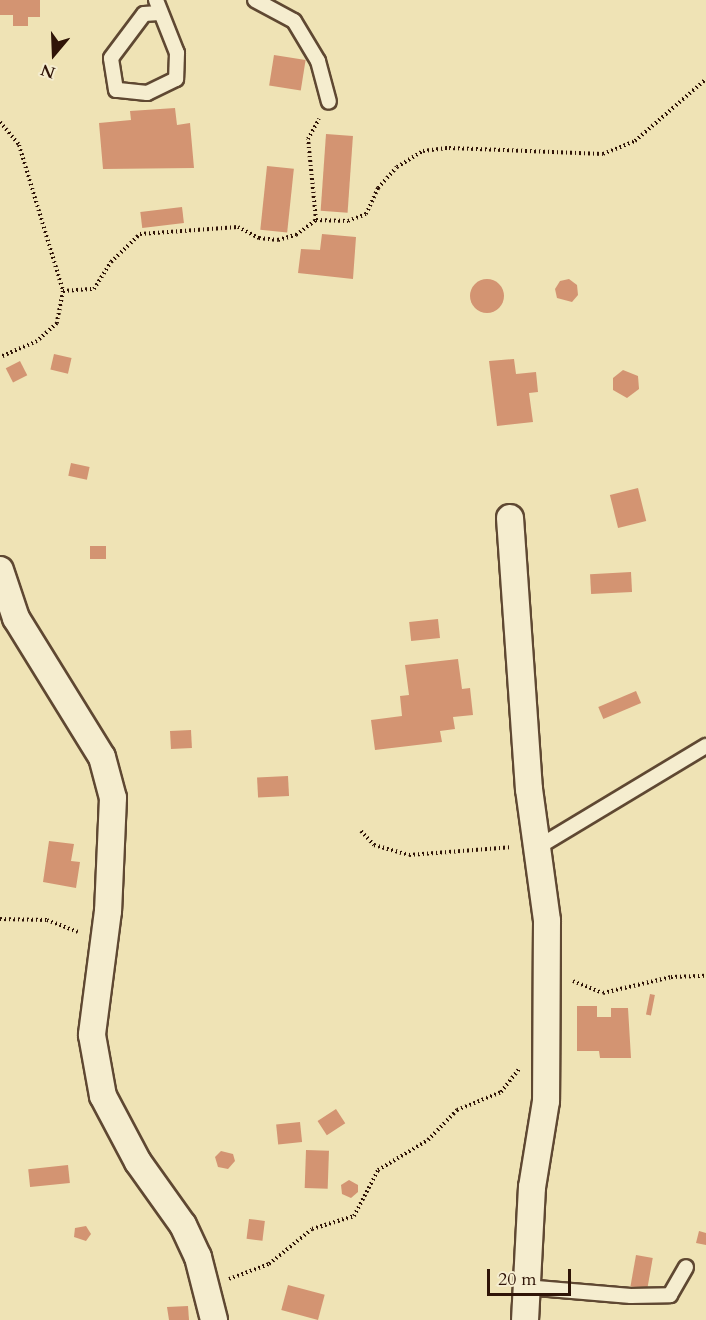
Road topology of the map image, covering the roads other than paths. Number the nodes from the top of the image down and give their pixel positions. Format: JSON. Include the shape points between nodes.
{"nodes":[{"id":1,"x":255,"y":0,"type":"edge"},
{"id":2,"x":157,"y":7,"type":"edge"},
{"id":3,"x":329,"y":102,"type":"road end"},
{"id":4,"x":510,"y":518,"type":"dead end"},
{"id":5,"x":0,"y":570,"type":"edge"},
{"id":6,"x":706,"y":746,"type":"edge"},
{"id":7,"x":540,"y":846,"type":"junction"},
{"id":8,"x":687,"y":1268,"type":"dead end"},
{"id":9,"x":525,"y":1287,"type":"junction"},
{"id":10,"x":214,"y":1320,"type":"edge"},
{"id":11,"x":525,"y":1320,"type":"edge"}],
"edges":[{"from":1,"to":3,"type":"lane","via":[[294,21],[318,60]]},
{"from":2,"to":2,"type":"lane","via":[[177,53],[176,79],[147,93],[116,90],[111,58],[144,14]]},
{"from":4,"to":7,"type":"street","via":[[530,789]]},
{"from":5,"to":10,"type":"street","via":[[16,618],[102,757],[113,798],[106,936],[92,1035],[103,1096],[138,1162],[183,1225],[208,1288]]},
{"from":6,"to":7,"type":"lane"},
{"from":7,"to":9,"type":"street","via":[[547,971],[546,1101],[532,1187]]},
{"from":8,"to":9,"type":"lane","via":[[670,1295],[631,1296]]},
{"from":9,"to":11,"type":"street"}]}
